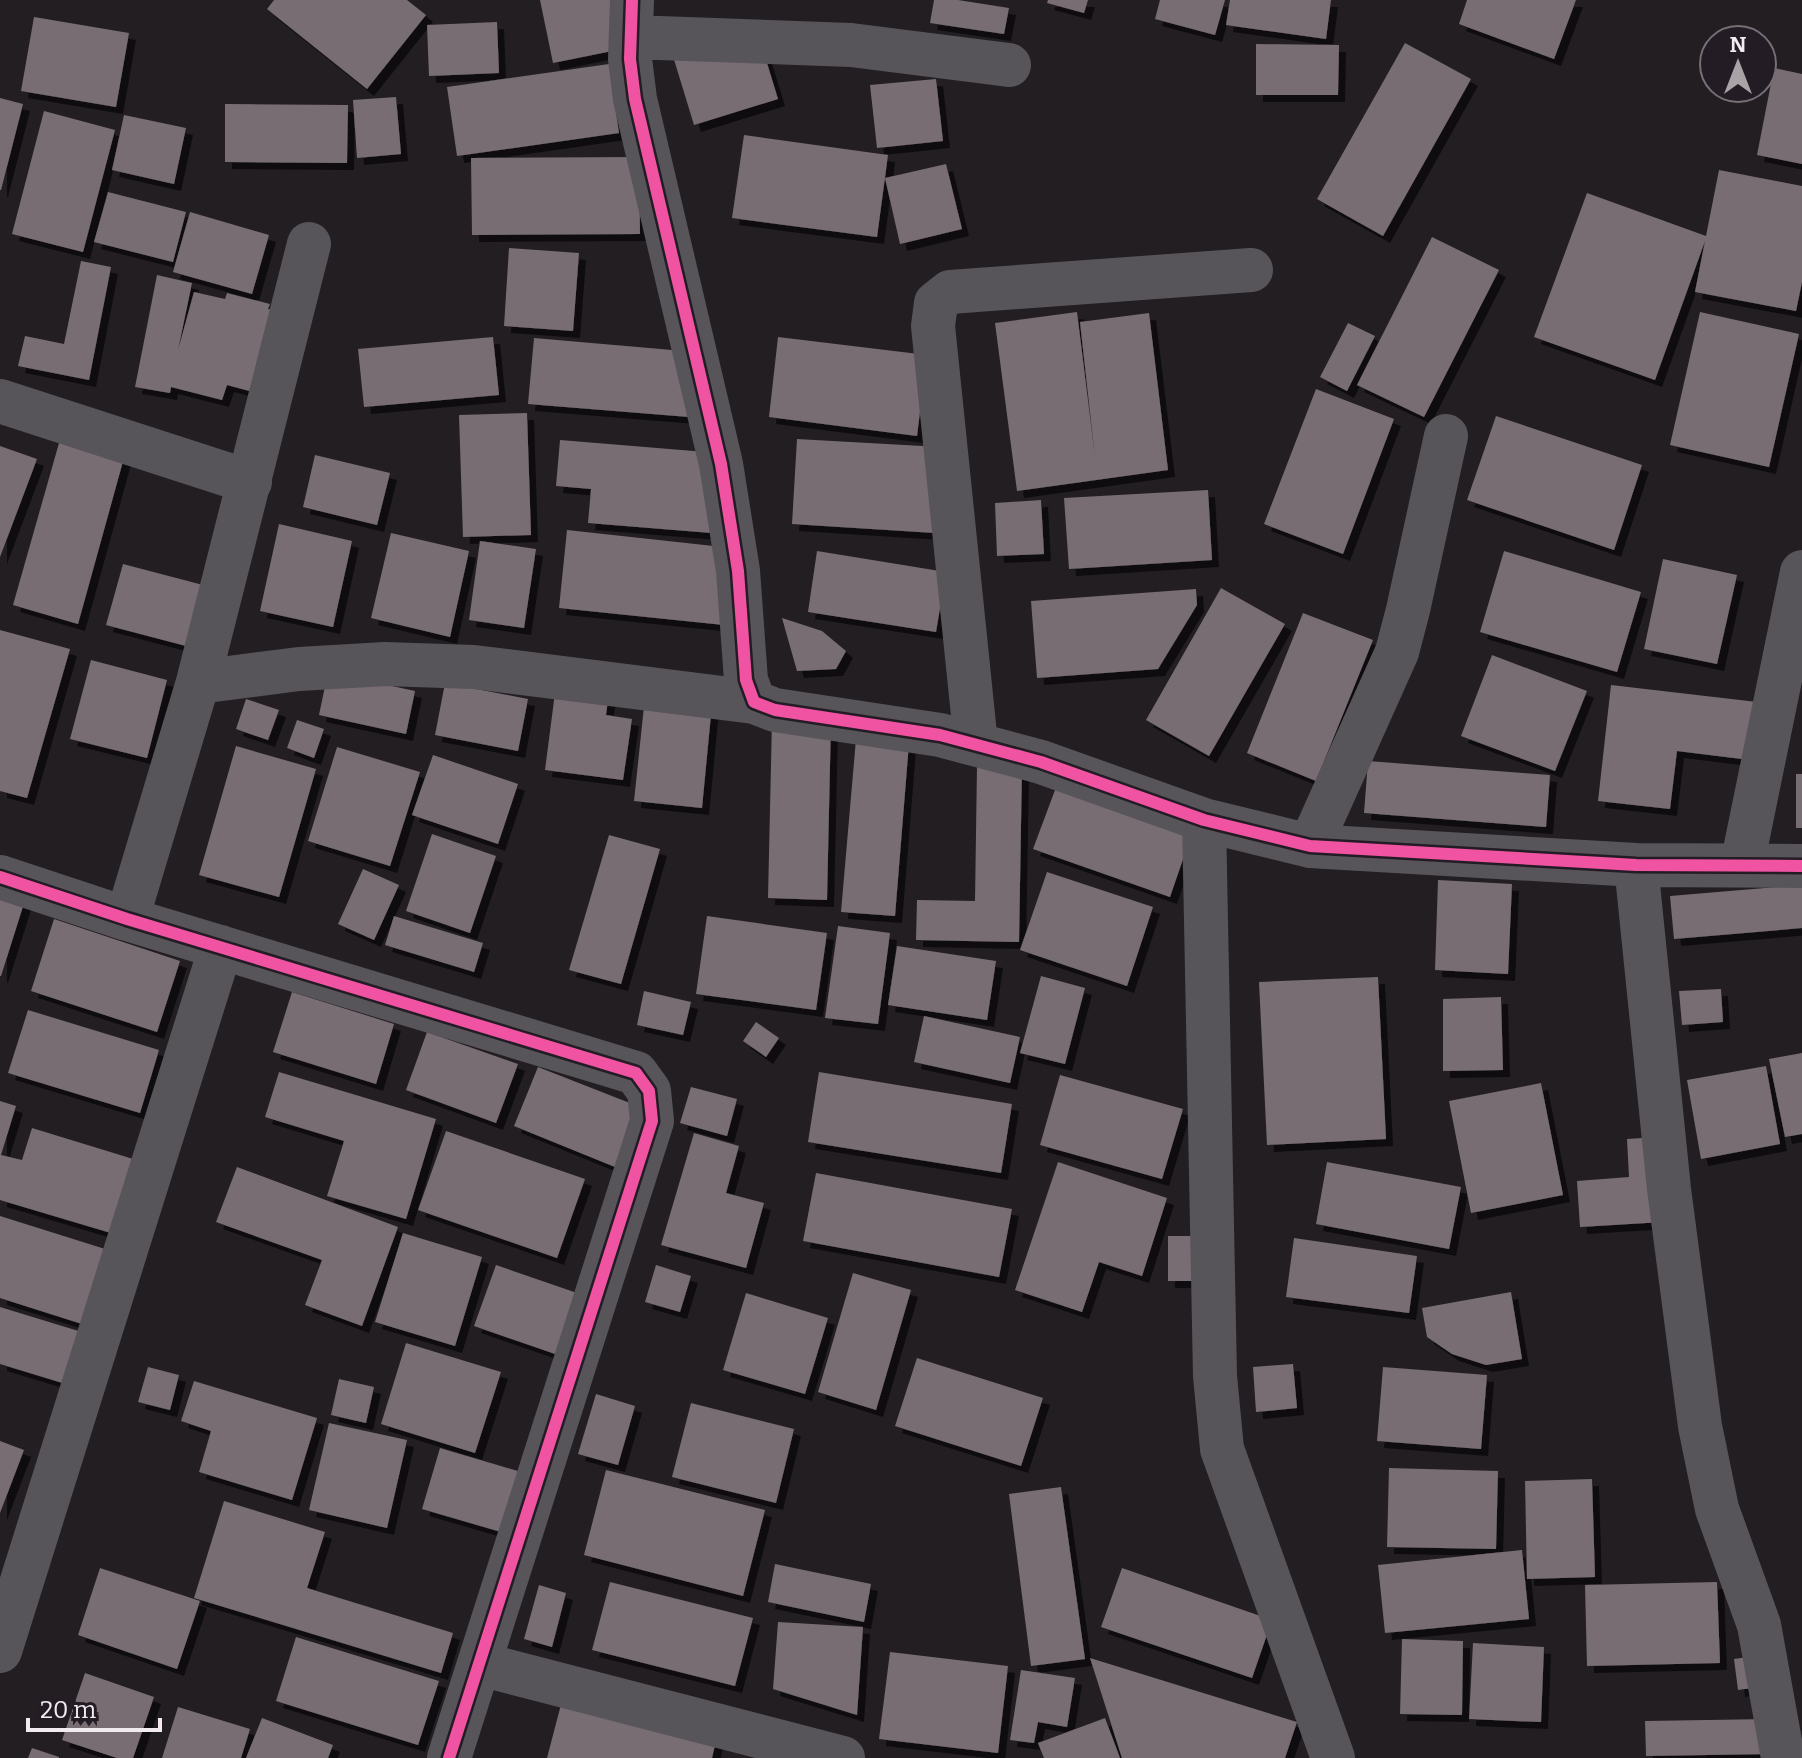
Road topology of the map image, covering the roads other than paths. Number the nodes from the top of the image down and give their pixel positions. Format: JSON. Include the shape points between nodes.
{"nodes":[{"id":1,"x":631,"y":19,"type":"edge"},
{"id":2,"x":1009,"y":65,"type":"dead end"},
{"id":3,"x":309,"y":244,"type":"dead end"},
{"id":4,"x":1251,"y":270,"type":"dead end"},
{"id":5,"x":0,"y":401,"type":"edge"},
{"id":6,"x":1446,"y":436,"type":"dead end"},
{"id":7,"x":250,"y":482,"type":"junction"},
{"id":8,"x":1802,"y":572,"type":"edge"},
{"id":9,"x":198,"y":682,"type":"junction"},
{"id":10,"x":754,"y":702,"type":"junction"},
{"id":11,"x":976,"y":744,"type":"junction"},
{"id":12,"x":1204,"y":820,"type":"junction"},
{"id":13,"x":1310,"y":846,"type":"junction"},
{"id":14,"x":1636,"y":865,"type":"junction"},
{"id":15,"x":1742,"y":865,"type":"junction"},
{"id":16,"x":1802,"y":866,"type":"edge"},
{"id":17,"x":0,"y":877,"type":"edge"},
{"id":18,"x":127,"y":919,"type":"junction"},
{"id":19,"x":221,"y":947,"type":"junction"},
{"id":20,"x":0,"y":1651,"type":"edge"},
{"id":21,"x":480,"y":1664,"type":"junction"},
{"id":22,"x":449,"y":1758,"type":"edge"},
{"id":23,"x":843,"y":1758,"type":"edge"},
{"id":24,"x":1333,"y":1758,"type":"edge"},
{"id":25,"x":1783,"y":1758,"type":"edge"}],
"edges":[{"from":1,"to":2,"type":"street"},
{"from":1,"to":10,"type":"street","via":[[635,99],[721,464],[738,571],[746,680]]},
{"from":3,"to":7,"type":"street"},
{"from":4,"to":11,"type":"street","via":[[950,292],[936,303],[933,326]]},
{"from":5,"to":7,"type":"street"},
{"from":6,"to":13,"type":"street","via":[[1397,652]]},
{"from":7,"to":9,"type":"street"},
{"from":8,"to":15,"type":"street"},
{"from":9,"to":10,"type":"street","via":[[385,664],[474,667]]},
{"from":9,"to":18,"type":"street"},
{"from":10,"to":11,"type":"street"},
{"from":11,"to":12,"type":"street"},
{"from":12,"to":13,"type":"street"},
{"from":12,"to":24,"type":"street","via":[[1219,1429]]},
{"from":13,"to":14,"type":"street"},
{"from":14,"to":15,"type":"street"},
{"from":14,"to":25,"type":"street","via":[[1700,1426],[1717,1509],[1759,1625]]},
{"from":15,"to":16,"type":"street"},
{"from":17,"to":18,"type":"street"},
{"from":18,"to":19,"type":"street"},
{"from":19,"to":20,"type":"street"},
{"from":19,"to":21,"type":"street","via":[[636,1073],[649,1091],[652,1121]]},
{"from":21,"to":22,"type":"street"},
{"from":21,"to":23,"type":"street"}]}
